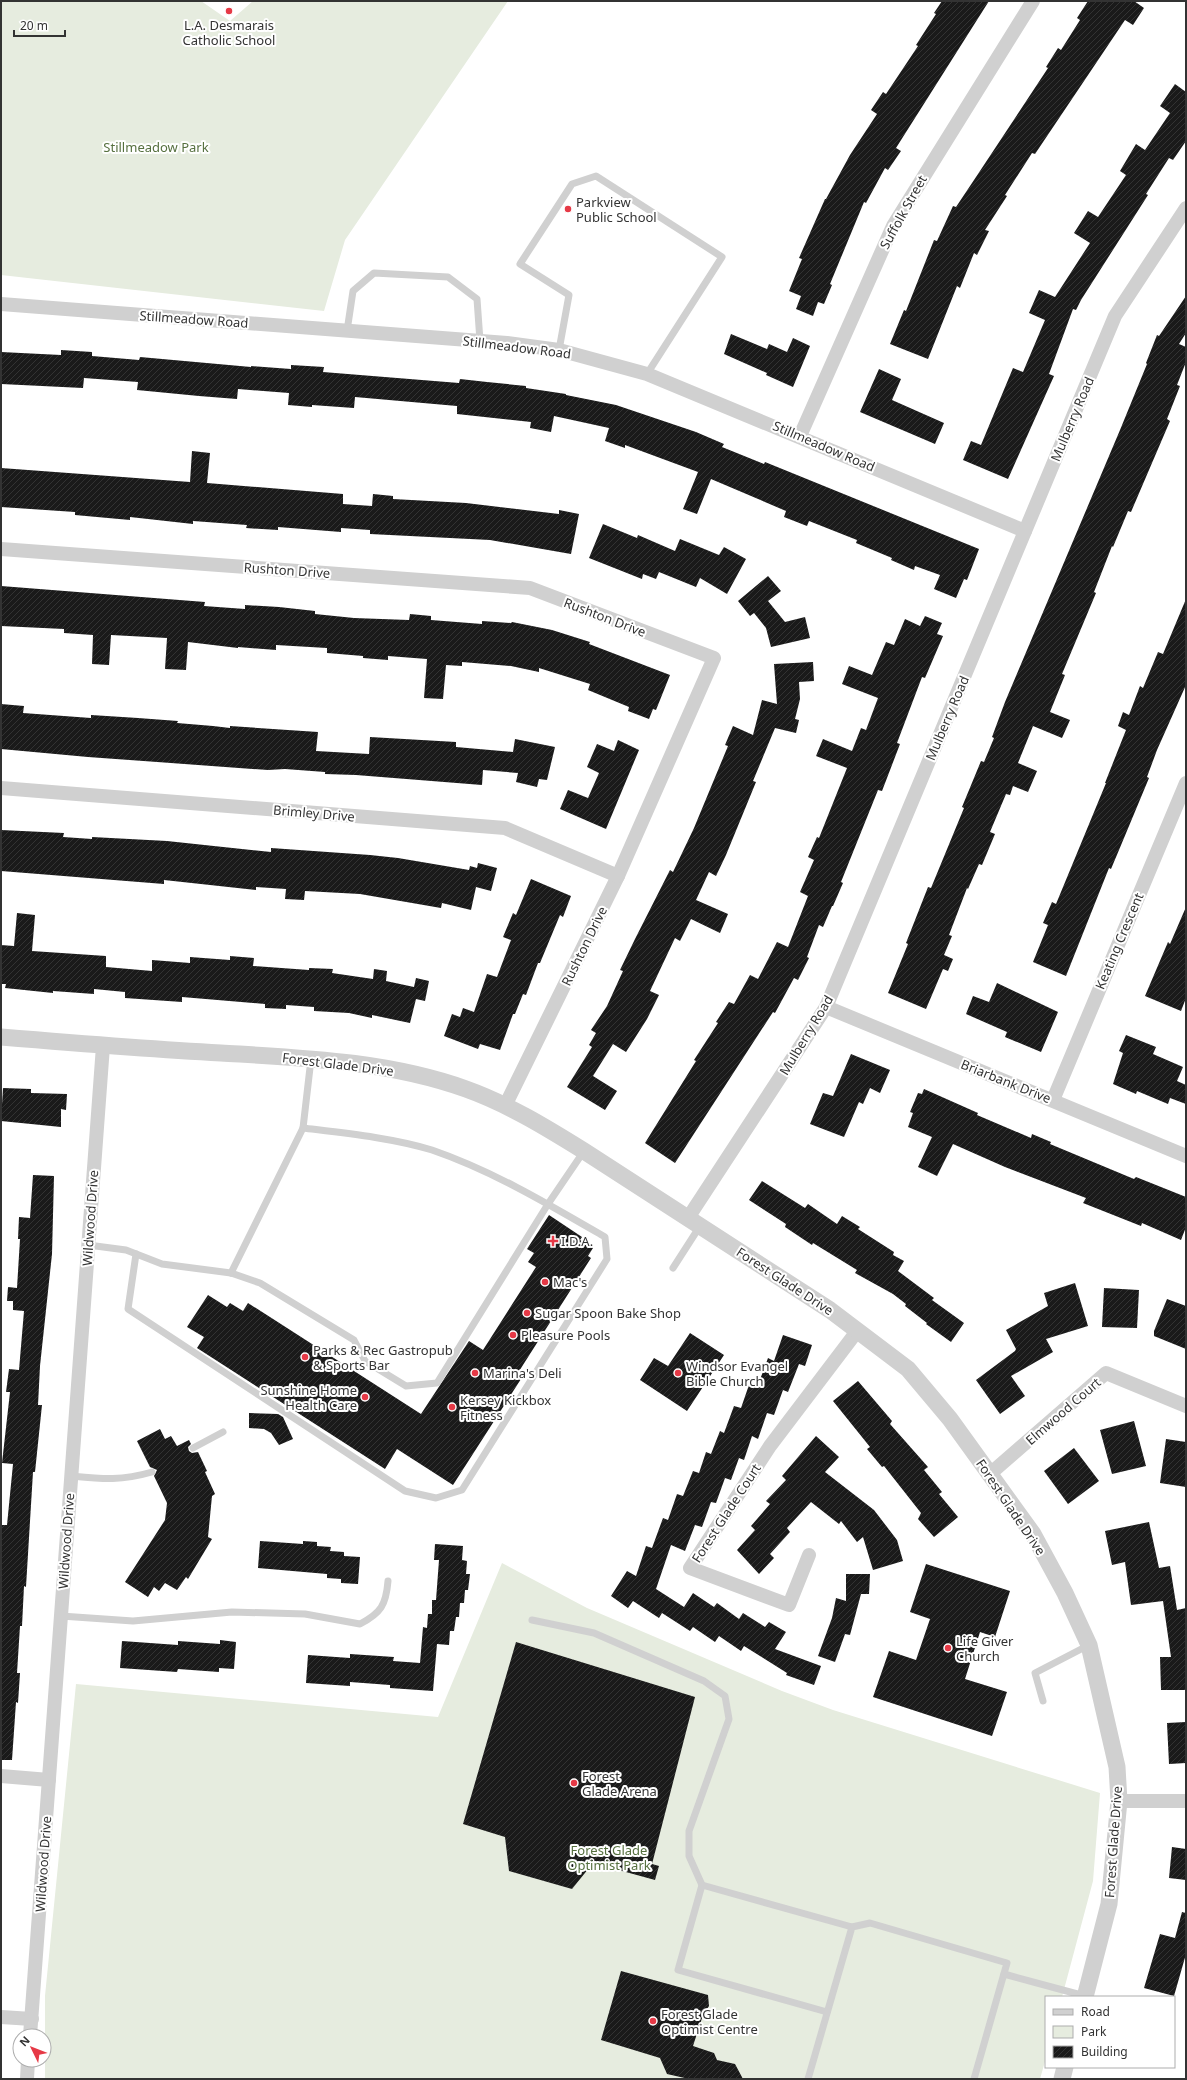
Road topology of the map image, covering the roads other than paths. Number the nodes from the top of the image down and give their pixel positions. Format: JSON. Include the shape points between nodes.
{"nodes":[{"id":1,"x":1033,"y":1,"type":"edge"},
{"id":2,"x":1186,"y":208,"type":"edge"},
{"id":3,"x":1,"y":304,"type":"edge"},
{"id":4,"x":347,"y":331,"type":"junction"},
{"id":5,"x":480,"y":341,"type":"junction"},
{"id":6,"x":559,"y":350,"type":"junction"},
{"id":7,"x":647,"y":374,"type":"junction"},
{"id":8,"x":800,"y":436,"type":"junction"},
{"id":9,"x":1025,"y":531,"type":"junction"},
{"id":10,"x":1,"y":549,"type":"edge"},
{"id":11,"x":1186,"y":783,"type":"edge"},
{"id":12,"x":1,"y":788,"type":"edge"},
{"id":13,"x":618,"y":876,"type":"junction"},
{"id":14,"x":826,"y":1007,"type":"junction"},
{"id":15,"x":1,"y":1037,"type":"edge"},
{"id":16,"x":103,"y":1046,"type":"junction"},
{"id":17,"x":311,"y":1058,"type":"junction"},
{"id":18,"x":1053,"y":1100,"type":"junction"},
{"id":19,"x":505,"y":1106,"type":"junction"},
{"id":20,"x":303,"y":1128,"type":"junction"},
{"id":21,"x":584,"y":1151,"type":"junction"},
{"id":22,"x":1186,"y":1156,"type":"edge"},
{"id":23,"x":548,"y":1204,"type":"junction"},
{"id":24,"x":694,"y":1222,"type":"junction"},
{"id":25,"x":88,"y":1245,"type":"junction"},
{"id":26,"x":136,"y":1254,"type":"junction"},
{"id":27,"x":673,"y":1268,"type":"dead end"},
{"id":28,"x":231,"y":1273,"type":"junction"},
{"id":29,"x":858,"y":1330,"type":"junction"},
{"id":30,"x":1186,"y":1406,"type":"edge"},
{"id":31,"x":222,"y":1432,"type":"dead end"},
{"id":32,"x":193,"y":1448,"type":"dead end"},
{"id":33,"x":152,"y":1472,"type":"dead end"},
{"id":34,"x":991,"y":1473,"type":"junction"},
{"id":35,"x":71,"y":1476,"type":"junction"},
{"id":36,"x":809,"y":1555,"type":"dead end"},
{"id":37,"x":388,"y":1581,"type":"dead end"},
{"id":38,"x":61,"y":1616,"type":"junction"},
{"id":39,"x":532,"y":1620,"type":"dead end"},
{"id":40,"x":1089,"y":1645,"type":"junction"},
{"id":41,"x":1043,"y":1701,"type":"dead end"},
{"id":42,"x":1,"y":1776,"type":"edge"},
{"id":43,"x":49,"y":1780,"type":"junction"},
{"id":44,"x":1119,"y":1801,"type":"junction"},
{"id":45,"x":1186,"y":1801,"type":"edge"},
{"id":46,"x":702,"y":1884,"type":"junction"},
{"id":47,"x":852,"y":1927,"type":"junction"},
{"id":48,"x":1004,"y":1974,"type":"junction"},
{"id":49,"x":1085,"y":1996,"type":"edge"},
{"id":50,"x":827,"y":2012,"type":"junction"},
{"id":51,"x":1,"y":2017,"type":"edge"},
{"id":52,"x":32,"y":2019,"type":"junction"},
{"id":53,"x":31,"y":2028,"type":"edge"},
{"id":54,"x":28,"y":2068,"type":"edge"},
{"id":55,"x":1065,"y":2068,"type":"edge"},
{"id":56,"x":27,"y":2079,"type":"edge"},
{"id":57,"x":808,"y":2079,"type":"edge"},
{"id":58,"x":974,"y":2079,"type":"edge"},
{"id":59,"x":1062,"y":2079,"type":"edge"}],
"edges":[{"from":1,"to":8,"type":"street","name":"Suffolk Street","via":[[893,226]]},
{"from":2,"to":9,"type":"street","name":"Mulberry Road","via":[[1114,316]]},
{"from":3,"to":4,"type":"street","name":"Stillmeadow Road"},
{"from":4,"to":5,"type":"street","name":"Stillmeadow Road"},
{"from":4,"to":5,"type":"lane","via":[[353,291],[374,273],[448,277],[477,299]]},
{"from":5,"to":6,"type":"street","name":"Stillmeadow Road"},
{"from":6,"to":7,"type":"street","name":"Stillmeadow Road"},
{"from":6,"to":7,"type":"lane","via":[[569,295],[520,264],[572,184],[596,176],[722,257]]},
{"from":7,"to":8,"type":"street","name":"Stillmeadow Road"},
{"from":8,"to":9,"type":"street","name":"Stillmeadow Road"},
{"from":9,"to":14,"type":"street","name":"Mulberry Road"},
{"from":10,"to":13,"type":"street","name":"Rushton Drive","via":[[530,588],[714,658]]},
{"from":11,"to":18,"type":"street","name":"Keating Crescent"},
{"from":12,"to":13,"type":"street","name":"Brimley Drive","via":[[505,828]]},
{"from":13,"to":19,"type":"street","name":"Rushton Drive"},
{"from":14,"to":18,"type":"street","name":"Briarbank Drive"},
{"from":14,"to":24,"type":"street","name":"Mulberry Road"},
{"from":15,"to":16,"type":"street","name":"Forest Glade Drive"},
{"from":16,"to":17,"type":"street","name":"Forest Glade Drive"},
{"from":16,"to":25,"type":"street","name":"Wildwood Drive"},
{"from":17,"to":19,"type":"street","name":"Forest Glade Drive","via":[[370,1065],[424,1076],[466,1089]]},
{"from":17,"to":20,"type":"lane"},
{"from":18,"to":22,"type":"street","name":"Briarbank Drive"},
{"from":19,"to":21,"type":"street","name":"Forest Glade Drive"},
{"from":20,"to":23,"type":"lane","via":[[361,1135],[431,1150],[487,1172]]},
{"from":20,"to":28,"type":"lane"},
{"from":21,"to":23,"type":"lane"},
{"from":21,"to":24,"type":"street","name":"Forest Glade Drive"},
{"from":23,"to":26,"type":"lane","via":[[605,1237],[606,1259],[462,1490],[436,1498],[405,1490],[128,1309]]},
{"from":23,"to":28,"type":"lane","via":[[437,1383],[406,1386],[365,1361],[354,1340],[260,1283]]},
{"from":24,"to":27,"type":"lane"},
{"from":24,"to":29,"type":"street","name":"Forest Glade Drive"},
{"from":25,"to":26,"type":"lane","via":[[126,1250]]},
{"from":25,"to":35,"type":"street","name":"Wildwood Drive"},
{"from":26,"to":28,"type":"lane","via":[[162,1264]]},
{"from":29,"to":34,"type":"street","name":"Forest Glade Drive","via":[[908,1369],[924,1386]]},
{"from":29,"to":36,"type":"street","name":"Forest Glade Court","via":[[770,1446],[690,1568],[789,1605]]},
{"from":30,"to":34,"type":"street","name":"Elmwood Court","via":[[1106,1373]]},
{"from":31,"to":32,"type":"lane"},
{"from":33,"to":35,"type":"lane","via":[[131,1478]]},
{"from":34,"to":40,"type":"street","name":"Forest Glade Drive","via":[[1033,1534]]},
{"from":35,"to":38,"type":"street","name":"Wildwood Drive"},
{"from":37,"to":38,"type":"lane","via":[[387,1596],[377,1615],[360,1624],[305,1614],[232,1612],[133,1621]]},
{"from":38,"to":43,"type":"street","name":"Wildwood Drive"},
{"from":39,"to":46,"type":"lane","via":[[594,1633],[704,1681],[724,1696],[729,1719],[690,1831],[689,1856]]},
{"from":40,"to":41,"type":"lane","via":[[1035,1673]]},
{"from":40,"to":44,"type":"street","name":"Forest Glade Drive","via":[[1117,1768]]},
{"from":42,"to":43,"type":"street"},
{"from":43,"to":52,"type":"street","name":"Wildwood Drive"},
{"from":44,"to":45,"type":"street"},
{"from":44,"to":49,"type":"street","name":"Forest Glade Drive","via":[[1108,1904]]},
{"from":46,"to":47,"type":"lane"},
{"from":46,"to":50,"type":"lane","via":[[678,1970]]},
{"from":47,"to":48,"type":"lane","via":[[870,1923],[1007,1963]]},
{"from":47,"to":50,"type":"lane"},
{"from":48,"to":49,"type":"lane"},
{"from":48,"to":58,"type":"lane"},
{"from":50,"to":57,"type":"lane"},
{"from":51,"to":52,"type":"street"},
{"from":52,"to":53,"type":"street","name":"Wildwood Drive"},
{"from":54,"to":56,"type":"street"},
{"from":55,"to":59,"type":"street"}]}
